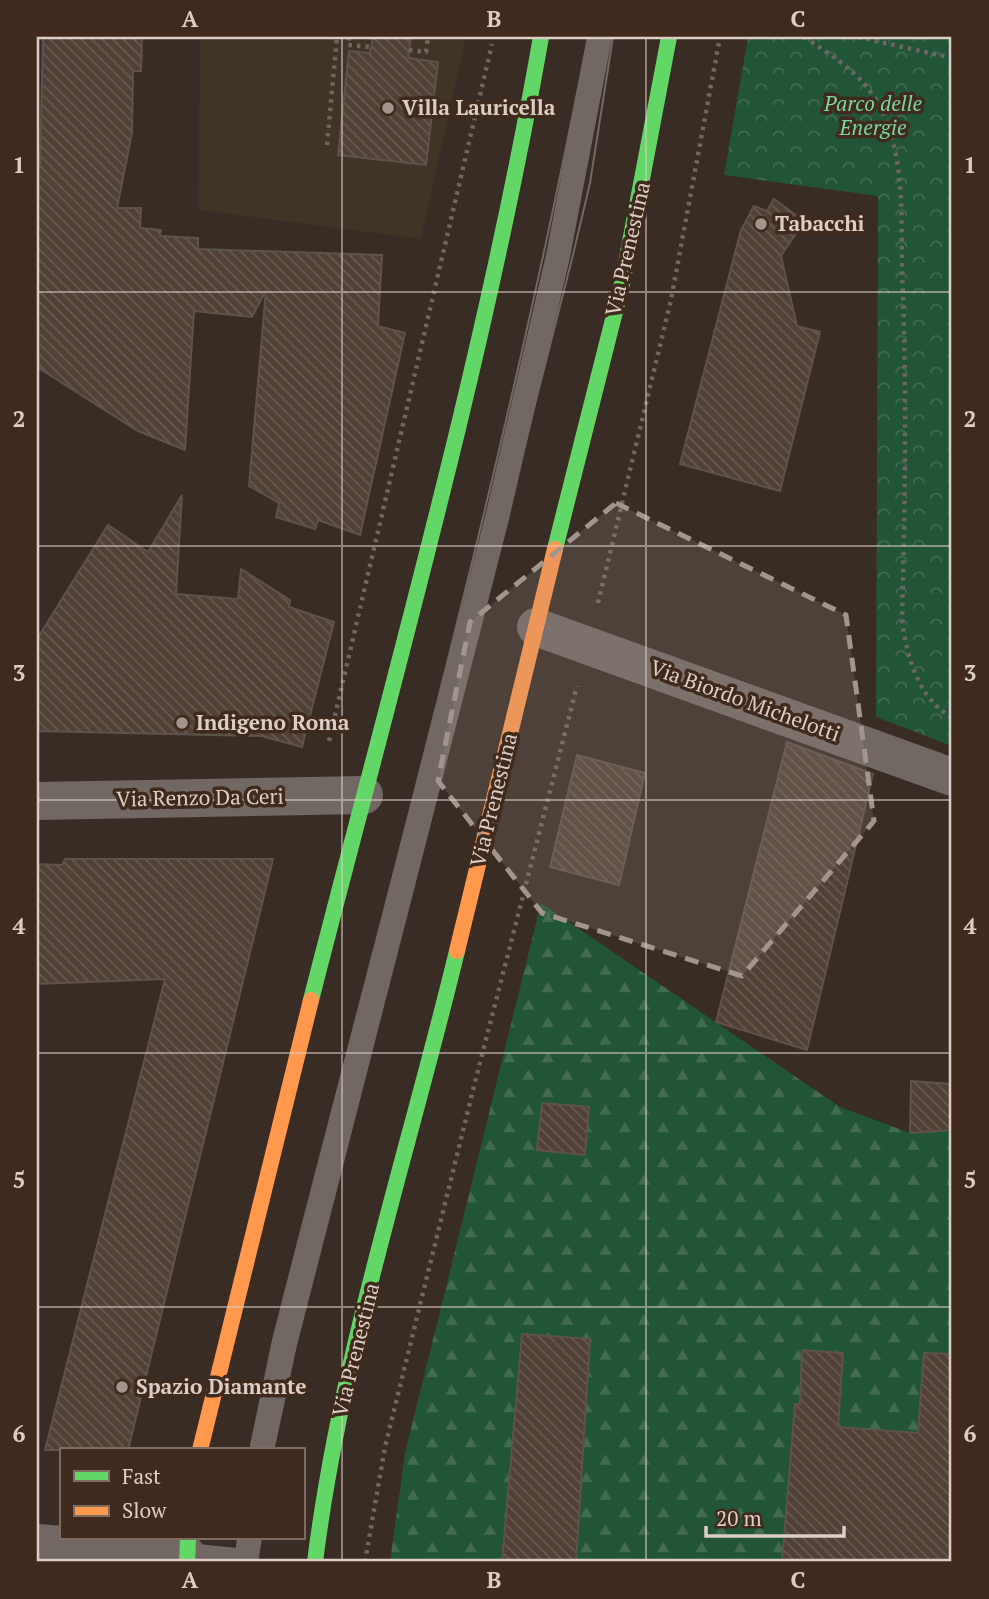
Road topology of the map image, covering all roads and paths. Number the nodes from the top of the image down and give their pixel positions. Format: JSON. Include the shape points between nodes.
{"nodes":[{"id":1,"x":337,"y":37,"type":"edge"},
{"id":2,"x":349,"y":37,"type":"edge"},
{"id":3,"x":428,"y":37,"type":"edge"},
{"id":4,"x":494,"y":37,"type":"edge"},
{"id":5,"x":541,"y":37,"type":"edge"},
{"id":6,"x":600,"y":37,"type":"edge"},
{"id":7,"x":668,"y":37,"type":"edge"},
{"id":8,"x":720,"y":37,"type":"edge"},
{"id":9,"x":804,"y":37,"type":"edge"},
{"id":10,"x":858,"y":37,"type":"edge"},
{"id":11,"x":371,"y":47,"type":"dead end"},
{"id":12,"x":409,"y":50,"type":"dead end"},
{"id":13,"x":952,"y":58,"type":"edge"},
{"id":14,"x":327,"y":145,"type":"dead end"},
{"id":15,"x":536,"y":627,"type":"junction"},
{"id":16,"x":588,"y":644,"type":"junction"},
{"id":17,"x":952,"y":718,"type":"edge"},
{"id":18,"x":328,"y":745,"type":"dead end"},
{"id":19,"x":952,"y":777,"type":"edge"},
{"id":20,"x":364,"y":795,"type":"junction"},
{"id":21,"x":37,"y":801,"type":"edge"},
{"id":22,"x":200,"y":1448,"type":"edge"},
{"id":23,"x":262,"y":1448,"type":"edge"},
{"id":24,"x":37,"y":1543,"type":"edge"},
{"id":25,"x":187,"y":1552,"type":"edge"},
{"id":26,"x":247,"y":1554,"type":"edge"},
{"id":27,"x":316,"y":1562,"type":"edge"},
{"id":28,"x":365,"y":1562,"type":"edge"}],
"edges":[{"from":1,"to":14,"type":"path"},
{"from":2,"to":11,"type":"path","via":[[348,45]]},
{"from":3,"to":12,"type":"path","via":[[426,52]]},
{"from":4,"to":18,"type":"path"},
{"from":5,"to":20,"type":"main road","via":[[481,337]]},
{"from":6,"to":23,"type":"lane","via":[[558,256],[500,505],[285,1344]]},
{"from":7,"to":15,"type":"main road","name":"Via Prenestina","via":[[630,245]]},
{"from":8,"to":16,"type":"path","via":[[671,300]]},
{"from":9,"to":17,"type":"path","via":[[851,68],[873,94],[897,157],[907,396],[902,622],[915,675],[930,700]]},
{"from":10,"to":13,"type":"path"},
{"from":15,"to":16,"type":"street","name":"Via Biordo Michelotti"},
{"from":15,"to":27,"type":"main road","name":"Via Prenestina","via":[[343,1399],[323,1496]]},
{"from":16,"to":19,"type":"street","name":"Via Biordo Michelotti"},
{"from":16,"to":28,"type":"path","via":[[385,1447]]},
{"from":20,"to":21,"type":"street","name":"Via Renzo Da Ceri"},
{"from":20,"to":22,"type":"main road"},
{"from":24,"to":25,"type":"street"},
{"from":25,"to":26,"type":"lane"}]}
